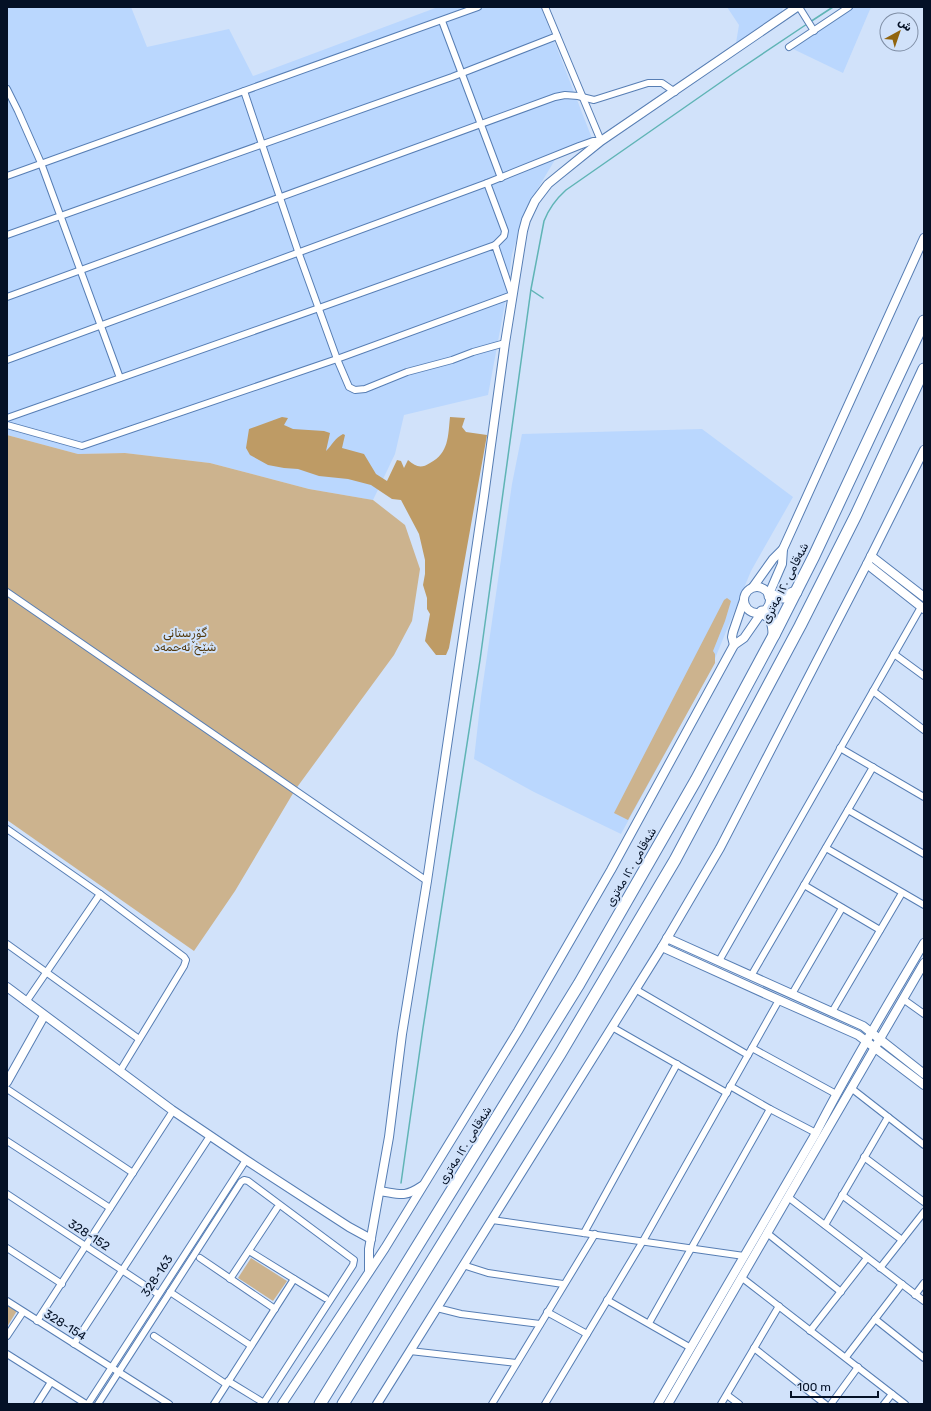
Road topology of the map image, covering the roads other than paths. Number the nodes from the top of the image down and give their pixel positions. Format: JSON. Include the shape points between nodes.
{"nodes":[{"id":1,"x":478,"y":7,"type":"edge"},
{"id":2,"x":545,"y":7,"type":"edge"},
{"id":3,"x":798,"y":7,"type":"edge"},
{"id":4,"x":849,"y":7,"type":"edge"},
{"id":5,"x":442,"y":21,"type":"junction"},
{"id":6,"x":812,"y":29,"type":"junction"},
{"id":7,"x":557,"y":36,"type":"junction"},
{"id":8,"x":790,"y":47,"type":"dead end"},
{"id":9,"x":462,"y":73,"type":"junction"},
{"id":10,"x":7,"y":89,"type":"edge"},
{"id":11,"x":244,"y":91,"type":"junction"},
{"id":12,"x":675,"y":92,"type":"junction"},
{"id":13,"x":582,"y":97,"type":"junction"},
{"id":14,"x":481,"y":124,"type":"junction"},
{"id":15,"x":602,"y":141,"type":"junction"},
{"id":16,"x":262,"y":144,"type":"junction"},
{"id":17,"x":41,"y":163,"type":"junction"},
{"id":18,"x":7,"y":176,"type":"edge"},
{"id":19,"x":502,"y":178,"type":"junction"},
{"id":20,"x":487,"y":183,"type":"junction"},
{"id":21,"x":280,"y":198,"type":"junction"},
{"id":22,"x":61,"y":216,"type":"junction"},
{"id":23,"x":7,"y":235,"type":"edge"},
{"id":24,"x":924,"y":238,"type":"edge"},
{"id":25,"x":495,"y":245,"type":"junction"},
{"id":26,"x":299,"y":254,"type":"junction"},
{"id":27,"x":80,"y":270,"type":"junction"},
{"id":28,"x":512,"y":295,"type":"junction"},
{"id":29,"x":7,"y":297,"type":"edge"},
{"id":30,"x":319,"y":308,"type":"junction"},
{"id":31,"x":924,"y":321,"type":"edge"},
{"id":32,"x":101,"y":326,"type":"junction"},
{"id":33,"x":505,"y":343,"type":"junction"},
{"id":34,"x":7,"y":360,"type":"edge"},
{"id":35,"x":337,"y":360,"type":"junction"},
{"id":36,"x":924,"y":369,"type":"edge"},
{"id":37,"x":120,"y":378,"type":"junction"},
{"id":38,"x":7,"y":418,"type":"edge"},
{"id":39,"x":7,"y":425,"type":"edge"},
{"id":40,"x":924,"y":450,"type":"edge"},
{"id":41,"x":783,"y":549,"type":"junction"},
{"id":42,"x":872,"y":556,"type":"junction"},
{"id":43,"x":867,"y":564,"type":"junction"},
{"id":44,"x":754,"y":587,"type":"junction"},
{"id":45,"x":7,"y":592,"type":"edge"},
{"id":46,"x":796,"y":592,"type":"junction"},
{"id":47,"x":770,"y":595,"type":"junction"},
{"id":48,"x":924,"y":597,"type":"edge"},
{"id":49,"x":744,"y":600,"type":"junction"},
{"id":50,"x":923,"y":608,"type":"edge"},
{"id":51,"x":762,"y":612,"type":"junction"},
{"id":52,"x":774,"y":635,"type":"junction"},
{"id":53,"x":734,"y":645,"type":"junction"},
{"id":54,"x":894,"y":654,"type":"junction"},
{"id":55,"x":924,"y":676,"type":"edge"},
{"id":56,"x":873,"y":691,"type":"junction"},
{"id":57,"x":924,"y":730,"type":"edge"},
{"id":58,"x":840,"y":748,"type":"junction"},
{"id":59,"x":873,"y":767,"type":"junction"},
{"id":60,"x":924,"y":797,"type":"edge"},
{"id":61,"x":848,"y":810,"type":"junction"},
{"id":62,"x":7,"y":829,"type":"edge"},
{"id":63,"x":826,"y":848,"type":"junction"},
{"id":64,"x":924,"y":854,"type":"edge"},
{"id":65,"x":427,"y":881,"type":"junction"},
{"id":66,"x":804,"y":885,"type":"junction"},
{"id":67,"x":902,"y":893,"type":"junction"},
{"id":68,"x":100,"y":894,"type":"junction"},
{"id":69,"x":924,"y":905,"type":"edge"},
{"id":70,"x":842,"y":908,"type":"junction"},
{"id":71,"x":880,"y":930,"type":"junction"},
{"id":72,"x":667,"y":938,"type":"junction"},
{"id":73,"x":924,"y":943,"type":"edge"},
{"id":74,"x":7,"y":944,"type":"edge"},
{"id":75,"x":662,"y":947,"type":"junction"},
{"id":76,"x":719,"y":961,"type":"junction"},
{"id":77,"x":924,"y":963,"type":"edge"},
{"id":78,"x":46,"y":973,"type":"junction"},
{"id":79,"x":751,"y":976,"type":"junction"},
{"id":80,"x":746,"y":986,"type":"junction"},
{"id":81,"x":7,"y":987,"type":"edge"},
{"id":82,"x":635,"y":989,"type":"junction"},
{"id":83,"x":792,"y":994,"type":"junction"},
{"id":84,"x":903,"y":999,"type":"junction"},
{"id":85,"x":779,"y":1000,"type":"junction"},
{"id":86,"x":26,"y":1002,"type":"junction"},
{"id":87,"x":832,"y":1012,"type":"junction"},
{"id":88,"x":924,"y":1014,"type":"edge"},
{"id":89,"x":44,"y":1016,"type":"junction"},
{"id":90,"x":612,"y":1027,"type":"junction"},
{"id":91,"x":871,"y":1032,"type":"junction"},
{"id":92,"x":880,"y":1038,"type":"junction"},
{"id":93,"x":139,"y":1039,"type":"junction"},
{"id":94,"x":866,"y":1040,"type":"junction"},
{"id":95,"x":875,"y":1047,"type":"junction"},
{"id":96,"x":752,"y":1048,"type":"junction"},
{"id":97,"x":748,"y":1055,"type":"junction"},
{"id":98,"x":677,"y":1064,"type":"junction"},
{"id":99,"x":120,"y":1071,"type":"junction"},
{"id":100,"x":924,"y":1074,"type":"edge"},
{"id":101,"x":7,"y":1082,"type":"edge"},
{"id":102,"x":924,"y":1085,"type":"edge"},
{"id":103,"x":730,"y":1086,"type":"junction"},
{"id":104,"x":851,"y":1088,"type":"junction"},
{"id":105,"x":7,"y":1089,"type":"edge"},
{"id":106,"x":726,"y":1092,"type":"junction"},
{"id":107,"x":836,"y":1094,"type":"junction"},
{"id":108,"x":770,"y":1109,"type":"junction"},
{"id":109,"x":171,"y":1114,"type":"dead end"},
{"id":110,"x":888,"y":1117,"type":"junction"},
{"id":111,"x":816,"y":1132,"type":"junction"},
{"id":112,"x":210,"y":1136,"type":"junction"},
{"id":113,"x":7,"y":1141,"type":"edge"},
{"id":114,"x":924,"y":1145,"type":"edge"},
{"id":115,"x":864,"y":1157,"type":"junction"},
{"id":116,"x":246,"y":1160,"type":"junction"},
{"id":117,"x":133,"y":1173,"type":"junction"},
{"id":118,"x":230,"y":1183,"type":"junction"},
{"id":119,"x":424,"y":1184,"type":"junction"},
{"id":120,"x":238,"y":1188,"type":"junction"},
{"id":121,"x":380,"y":1191,"type":"junction"},
{"id":122,"x":7,"y":1194,"type":"edge"},
{"id":123,"x":842,"y":1195,"type":"junction"},
{"id":124,"x":788,"y":1197,"type":"junction"},
{"id":125,"x":924,"y":1202,"type":"edge"},
{"id":126,"x":110,"y":1208,"type":"junction"},
{"id":127,"x":278,"y":1208,"type":"dead end"},
{"id":128,"x":924,"y":1212,"type":"edge"},
{"id":129,"x":492,"y":1220,"type":"junction"},
{"id":130,"x":825,"y":1225,"type":"junction"},
{"id":131,"x":584,"y":1233,"type":"junction"},
{"id":132,"x":767,"y":1233,"type":"junction"},
{"id":133,"x":595,"y":1234,"type":"junction"},
{"id":134,"x":371,"y":1239,"type":"junction"},
{"id":135,"x":902,"y":1240,"type":"junction"},
{"id":136,"x":643,"y":1241,"type":"junction"},
{"id":137,"x":86,"y":1247,"type":"junction"},
{"id":138,"x":7,"y":1248,"type":"edge"},
{"id":139,"x":692,"y":1248,"type":"junction"},
{"id":140,"x":249,"y":1251,"type":"junction"},
{"id":141,"x":744,"y":1256,"type":"junction"},
{"id":142,"x":200,"y":1258,"type":"dead end"},
{"id":143,"x":867,"y":1258,"type":"junction"},
{"id":144,"x":463,"y":1265,"type":"junction"},
{"id":145,"x":880,"y":1268,"type":"junction"},
{"id":146,"x":123,"y":1271,"type":"junction"},
{"id":147,"x":369,"y":1271,"type":"junction"},
{"id":148,"x":741,"y":1277,"type":"junction"},
{"id":149,"x":230,"y":1279,"type":"junction"},
{"id":150,"x":294,"y":1279,"type":"junction"},
{"id":151,"x":924,"y":1283,"type":"edge"},
{"id":152,"x":62,"y":1284,"type":"junction"},
{"id":153,"x":564,"y":1284,"type":"junction"},
{"id":154,"x":902,"y":1284,"type":"junction"},
{"id":155,"x":170,"y":1292,"type":"junction"},
{"id":156,"x":841,"y":1292,"type":"junction"},
{"id":157,"x":158,"y":1294,"type":"junction"},
{"id":158,"x":916,"y":1295,"type":"junction"},
{"id":159,"x":325,"y":1298,"type":"dead end"},
{"id":160,"x":607,"y":1300,"type":"junction"},
{"id":161,"x":7,"y":1301,"type":"edge"},
{"id":162,"x":924,"y":1301,"type":"edge"},
{"id":163,"x":779,"y":1306,"type":"junction"},
{"id":164,"x":436,"y":1308,"type":"junction"},
{"id":165,"x":275,"y":1309,"type":"junction"},
{"id":166,"x":23,"y":1312,"type":"junction"},
{"id":167,"x":547,"y":1312,"type":"junction"},
{"id":168,"x":875,"y":1319,"type":"junction"},
{"id":169,"x":38,"y":1321,"type":"junction"},
{"id":170,"x":649,"y":1323,"type":"junction"},
{"id":171,"x":540,"y":1324,"type":"junction"},
{"id":172,"x":810,"y":1331,"type":"junction"},
{"id":173,"x":587,"y":1334,"type":"junction"},
{"id":174,"x":7,"y":1336,"type":"edge"},
{"id":175,"x":154,"y":1336,"type":"dead end"},
{"id":176,"x":74,"y":1344,"type":"junction"},
{"id":177,"x":250,"y":1345,"type":"junction"},
{"id":178,"x":691,"y":1348,"type":"junction"},
{"id":179,"x":754,"y":1348,"type":"junction"},
{"id":180,"x":410,"y":1351,"type":"junction"},
{"id":181,"x":7,"y":1354,"type":"edge"},
{"id":182,"x":846,"y":1357,"type":"junction"},
{"id":183,"x":924,"y":1358,"type":"edge"},
{"id":184,"x":516,"y":1363,"type":"junction"},
{"id":185,"x":858,"y":1367,"type":"junction"},
{"id":186,"x":111,"y":1368,"type":"junction"},
{"id":187,"x":119,"y":1372,"type":"junction"},
{"id":188,"x":51,"y":1382,"type":"junction"},
{"id":189,"x":227,"y":1383,"type":"junction"},
{"id":190,"x":892,"y":1394,"type":"junction"},
{"id":191,"x":727,"y":1395,"type":"junction"},
{"id":192,"x":37,"y":1404,"type":"edge"},
{"id":193,"x":87,"y":1404,"type":"edge"},
{"id":194,"x":98,"y":1404,"type":"edge"},
{"id":195,"x":169,"y":1404,"type":"edge"},
{"id":196,"x":214,"y":1404,"type":"edge"},
{"id":197,"x":263,"y":1404,"type":"edge"},
{"id":198,"x":282,"y":1404,"type":"edge"},
{"id":199,"x":320,"y":1404,"type":"edge"},
{"id":200,"x":343,"y":1404,"type":"edge"},
{"id":201,"x":377,"y":1404,"type":"edge"},
{"id":202,"x":492,"y":1404,"type":"edge"},
{"id":203,"x":545,"y":1404,"type":"edge"},
{"id":204,"x":658,"y":1404,"type":"edge"},
{"id":205,"x":668,"y":1404,"type":"edge"},
{"id":206,"x":721,"y":1404,"type":"edge"},
{"id":207,"x":739,"y":1404,"type":"edge"},
{"id":208,"x":825,"y":1404,"type":"edge"},
{"id":209,"x":831,"y":1404,"type":"edge"},
{"id":210,"x":884,"y":1404,"type":"edge"},
{"id":211,"x":905,"y":1404,"type":"edge"}],
"edges":[{"from":1,"to":5,"type":"street"},
{"from":2,"to":7,"type":"street"},
{"from":3,"to":6,"type":"street"},
{"from":3,"to":12,"type":"street"},
{"from":4,"to":6,"type":"street"},
{"from":5,"to":9,"type":"street"},
{"from":5,"to":11,"type":"street"},
{"from":6,"to":8,"type":"street"},
{"from":7,"to":9,"type":"street"},
{"from":7,"to":13,"type":"street"},
{"from":9,"to":14,"type":"street"},
{"from":9,"to":16,"type":"street"},
{"from":10,"to":17,"type":"street"},
{"from":11,"to":16,"type":"street"},
{"from":11,"to":17,"type":"street"},
{"from":12,"to":13,"type":"street","via":[[662,84],[648,83],[594,100]]},
{"from":12,"to":15,"type":"street"},
{"from":13,"to":14,"type":"street","via":[[555,97]]},
{"from":13,"to":15,"type":"street"},
{"from":14,"to":19,"type":"street"},
{"from":14,"to":21,"type":"street"},
{"from":15,"to":19,"type":"street","via":[[579,146]]},
{"from":15,"to":28,"type":"street","via":[[548,184],[535,201],[522,230]]},
{"from":16,"to":21,"type":"street"},
{"from":16,"to":22,"type":"street"},
{"from":17,"to":18,"type":"street"},
{"from":17,"to":22,"type":"street"},
{"from":19,"to":20,"type":"street"},
{"from":20,"to":25,"type":"street","via":[[505,231],[504,236]]},
{"from":20,"to":26,"type":"street"},
{"from":21,"to":26,"type":"street"},
{"from":21,"to":27,"type":"street"},
{"from":22,"to":23,"type":"street"},
{"from":22,"to":27,"type":"street"},
{"from":24,"to":41,"type":"street"},
{"from":25,"to":28,"type":"street"},
{"from":25,"to":30,"type":"street"},
{"from":26,"to":30,"type":"street"},
{"from":26,"to":32,"type":"street"},
{"from":27,"to":29,"type":"street"},
{"from":27,"to":32,"type":"street"},
{"from":28,"to":33,"type":"street"},
{"from":28,"to":35,"type":"street"},
{"from":30,"to":35,"type":"street"},
{"from":30,"to":37,"type":"street"},
{"from":31,"to":46,"type":"highway","name":"شەقامی ١٢٠ مەتری"},
{"from":32,"to":34,"type":"street"},
{"from":32,"to":37,"type":"street"},
{"from":33,"to":35,"type":"street","via":[[407,372],[365,389],[349,388]]},
{"from":33,"to":65,"type":"street"},
{"from":35,"to":39,"type":"street","via":[[82,446]]},
{"from":36,"to":200,"type":"highway","via":[[856,515],[800,626],[674,860],[560,1054]]},
{"from":37,"to":38,"type":"street"},
{"from":40,"to":42,"type":"street"},
{"from":41,"to":44,"type":"street"},
{"from":41,"to":47,"type":"street","via":[[782,564]]},
{"from":42,"to":43,"type":"street"},
{"from":42,"to":48,"type":"street"},
{"from":43,"to":50,"type":"street"},
{"from":43,"to":72,"type":"street","via":[[720,848]]},
{"from":44,"to":47,"type":"street","via":[[762,587]]},
{"from":44,"to":49,"type":"street","via":[[746,592]]},
{"from":45,"to":65,"type":"street"},
{"from":46,"to":47,"type":"highway","via":[[783,597]]},
{"from":46,"to":52,"type":"highway","name":"شەقامی ١٢٠ مەتری"},
{"from":47,"to":51,"type":"street","via":[[770,604]]},
{"from":49,"to":51,"type":"street","via":[[748,610]]},
{"from":49,"to":53,"type":"street","via":[[733,632]]},
{"from":50,"to":54,"type":"street"},
{"from":51,"to":52,"type":"highway","via":[[772,620]]},
{"from":51,"to":53,"type":"street","via":[[744,638]]},
{"from":52,"to":199,"type":"highway","name":"شەقامی ١٢٠ مەتری","via":[[692,786],[579,984]]},
{"from":53,"to":119,"type":"street","via":[[611,870],[518,1031]]},
{"from":54,"to":55,"type":"street"},
{"from":54,"to":56,"type":"street"},
{"from":56,"to":57,"type":"street"},
{"from":56,"to":58,"type":"street"},
{"from":58,"to":59,"type":"street"},
{"from":58,"to":76,"type":"street"},
{"from":59,"to":60,"type":"street"},
{"from":59,"to":61,"type":"street"},
{"from":61,"to":63,"type":"street"},
{"from":61,"to":64,"type":"street"},
{"from":62,"to":68,"type":"street"},
{"from":63,"to":66,"type":"street"},
{"from":63,"to":67,"type":"street"},
{"from":65,"to":121,"type":"street"},
{"from":66,"to":70,"type":"street"},
{"from":66,"to":79,"type":"street"},
{"from":67,"to":69,"type":"street"},
{"from":67,"to":71,"type":"street"},
{"from":68,"to":78,"type":"street"},
{"from":68,"to":93,"type":"street","via":[[186,960]]},
{"from":70,"to":71,"type":"street"},
{"from":70,"to":83,"type":"street"},
{"from":71,"to":87,"type":"street"},
{"from":72,"to":75,"type":"street"},
{"from":72,"to":76,"type":"street"},
{"from":73,"to":91,"type":"street"},
{"from":74,"to":78,"type":"street"},
{"from":75,"to":80,"type":"street"},
{"from":75,"to":82,"type":"street"},
{"from":76,"to":79,"type":"street"},
{"from":77,"to":84,"type":"street"},
{"from":78,"to":86,"type":"street"},
{"from":78,"to":93,"type":"street"},
{"from":79,"to":80,"type":"street"},
{"from":79,"to":83,"type":"street"},
{"from":80,"to":85,"type":"street"},
{"from":81,"to":86,"type":"street"},
{"from":82,"to":90,"type":"street"},
{"from":82,"to":97,"type":"street"},
{"from":83,"to":87,"type":"street"},
{"from":84,"to":88,"type":"street"},
{"from":84,"to":92,"type":"street"},
{"from":85,"to":94,"type":"street"},
{"from":85,"to":96,"type":"street"},
{"from":86,"to":89,"type":"street"},
{"from":87,"to":91,"type":"street"},
{"from":89,"to":99,"type":"street"},
{"from":89,"to":101,"type":"street"},
{"from":90,"to":98,"type":"street"},
{"from":90,"to":129,"type":"street"},
{"from":91,"to":92,"type":"street"},
{"from":91,"to":94,"type":"street"},
{"from":92,"to":95,"type":"street"},
{"from":92,"to":100,"type":"street"},
{"from":93,"to":99,"type":"street"},
{"from":94,"to":95,"type":"street"},
{"from":94,"to":107,"type":"street"},
{"from":95,"to":102,"type":"street"},
{"from":95,"to":104,"type":"street"},
{"from":96,"to":97,"type":"street"},
{"from":96,"to":107,"type":"street"},
{"from":97,"to":103,"type":"street"},
{"from":98,"to":106,"type":"street"},
{"from":98,"to":131,"type":"street"},
{"from":99,"to":112,"type":"street"},
{"from":103,"to":106,"type":"street"},
{"from":103,"to":108,"type":"street"},
{"from":104,"to":110,"type":"street"},
{"from":104,"to":124,"type":"street"},
{"from":105,"to":117,"type":"street"},
{"from":106,"to":136,"type":"street"},
{"from":107,"to":111,"type":"street"},
{"from":108,"to":111,"type":"street"},
{"from":108,"to":139,"type":"street"},
{"from":109,"to":117,"type":"street"},
{"from":110,"to":114,"type":"street"},
{"from":110,"to":115,"type":"street"},
{"from":111,"to":141,"type":"street"},
{"from":112,"to":116,"type":"street"},
{"from":112,"to":146,"type":"street"},
{"from":113,"to":126,"type":"street"},
{"from":115,"to":123,"type":"street"},
{"from":115,"to":125,"type":"street"},
{"from":116,"to":118,"type":"street","name":"328-163"},
{"from":116,"to":134,"type":"street"},
{"from":117,"to":126,"type":"street"},
{"from":118,"to":120,"type":"street"},
{"from":118,"to":157,"type":"street","name":"328-163"},
{"from":119,"to":121,"type":"street","via":[[408,1194]]},
{"from":119,"to":147,"type":"street"},
{"from":120,"to":155,"type":"street"},
{"from":120,"to":197,"type":"street","via":[[244,1180],[248,1181],[354,1260]]},
{"from":121,"to":134,"type":"street"},
{"from":122,"to":137,"type":"street","name":"328-152"},
{"from":123,"to":130,"type":"street"},
{"from":123,"to":135,"type":"street"},
{"from":124,"to":130,"type":"street"},
{"from":124,"to":132,"type":"street"},
{"from":126,"to":137,"type":"street"},
{"from":127,"to":140,"type":"street"},
{"from":128,"to":135,"type":"street"},
{"from":129,"to":131,"type":"street"},
{"from":129,"to":144,"type":"street"},
{"from":130,"to":143,"type":"street"},
{"from":131,"to":133,"type":"street"},
{"from":132,"to":148,"type":"street"},
{"from":132,"to":156,"type":"street"},
{"from":133,"to":136,"type":"street"},
{"from":133,"to":153,"type":"street"},
{"from":134,"to":147,"type":"street"},
{"from":135,"to":145,"type":"street"},
{"from":136,"to":139,"type":"street"},
{"from":136,"to":160,"type":"street"},
{"from":137,"to":146,"type":"street","name":"328-152"},
{"from":137,"to":152,"type":"street"},
{"from":138,"to":152,"type":"street"},
{"from":139,"to":141,"type":"street"},
{"from":139,"to":170,"type":"street"},
{"from":140,"to":149,"type":"street"},
{"from":140,"to":150,"type":"street"},
{"from":141,"to":178,"type":"street"},
{"from":142,"to":149,"type":"street"},
{"from":143,"to":145,"type":"street"},
{"from":143,"to":156,"type":"street"},
{"from":144,"to":153,"type":"street","via":[[488,1273]]},
{"from":144,"to":164,"type":"street"},
{"from":145,"to":154,"type":"street"},
{"from":146,"to":157,"type":"street","name":"328-152"},
{"from":146,"to":176,"type":"street"},
{"from":147,"to":198,"type":"street"},
{"from":148,"to":163,"type":"street"},
{"from":148,"to":205,"type":"street"},
{"from":149,"to":165,"type":"street"},
{"from":150,"to":159,"type":"street"},
{"from":150,"to":165,"type":"street"},
{"from":151,"to":158,"type":"street"},
{"from":152,"to":169,"type":"street"},
{"from":153,"to":167,"type":"street"},
{"from":154,"to":158,"type":"street"},
{"from":154,"to":168,"type":"street"},
{"from":155,"to":177,"type":"street"},
{"from":155,"to":187,"type":"street"},
{"from":156,"to":172,"type":"street"},
{"from":157,"to":186,"type":"street","name":"328-163"},
{"from":158,"to":162,"type":"street"},
{"from":160,"to":170,"type":"street"},
{"from":160,"to":173,"type":"street"},
{"from":161,"to":166,"type":"street","name":"328-154"},
{"from":163,"to":172,"type":"street"},
{"from":163,"to":179,"type":"street"},
{"from":164,"to":171,"type":"street","via":[[461,1314]]},
{"from":164,"to":180,"type":"street"},
{"from":165,"to":177,"type":"street"},
{"from":166,"to":169,"type":"street","name":"328-154"},
{"from":166,"to":174,"type":"street"},
{"from":167,"to":171,"type":"street"},
{"from":167,"to":173,"type":"street"},
{"from":168,"to":182,"type":"street"},
{"from":168,"to":183,"type":"street"},
{"from":169,"to":176,"type":"street","name":"328-154"},
{"from":170,"to":178,"type":"street"},
{"from":171,"to":184,"type":"street"},
{"from":172,"to":182,"type":"street"},
{"from":173,"to":203,"type":"street"},
{"from":175,"to":189,"type":"street"},
{"from":176,"to":186,"type":"street","name":"328-154"},
{"from":177,"to":189,"type":"street"},
{"from":178,"to":204,"type":"street"},
{"from":179,"to":191,"type":"street"},
{"from":179,"to":208,"type":"street"},
{"from":180,"to":184,"type":"street"},
{"from":180,"to":201,"type":"street"},
{"from":181,"to":188,"type":"street"},
{"from":182,"to":185,"type":"street"},
{"from":184,"to":202,"type":"street"},
{"from":185,"to":190,"type":"street"},
{"from":185,"to":209,"type":"street"},
{"from":186,"to":187,"type":"street","name":"328-154"},
{"from":186,"to":193,"type":"street","name":"328-163"},
{"from":187,"to":194,"type":"street"},
{"from":187,"to":195,"type":"street","name":"328-154"},
{"from":188,"to":192,"type":"street"},
{"from":188,"to":193,"type":"street"},
{"from":189,"to":196,"type":"street"},
{"from":189,"to":197,"type":"street"},
{"from":190,"to":210,"type":"street"},
{"from":190,"to":211,"type":"street"},
{"from":191,"to":206,"type":"street"},
{"from":191,"to":207,"type":"street"}]}
